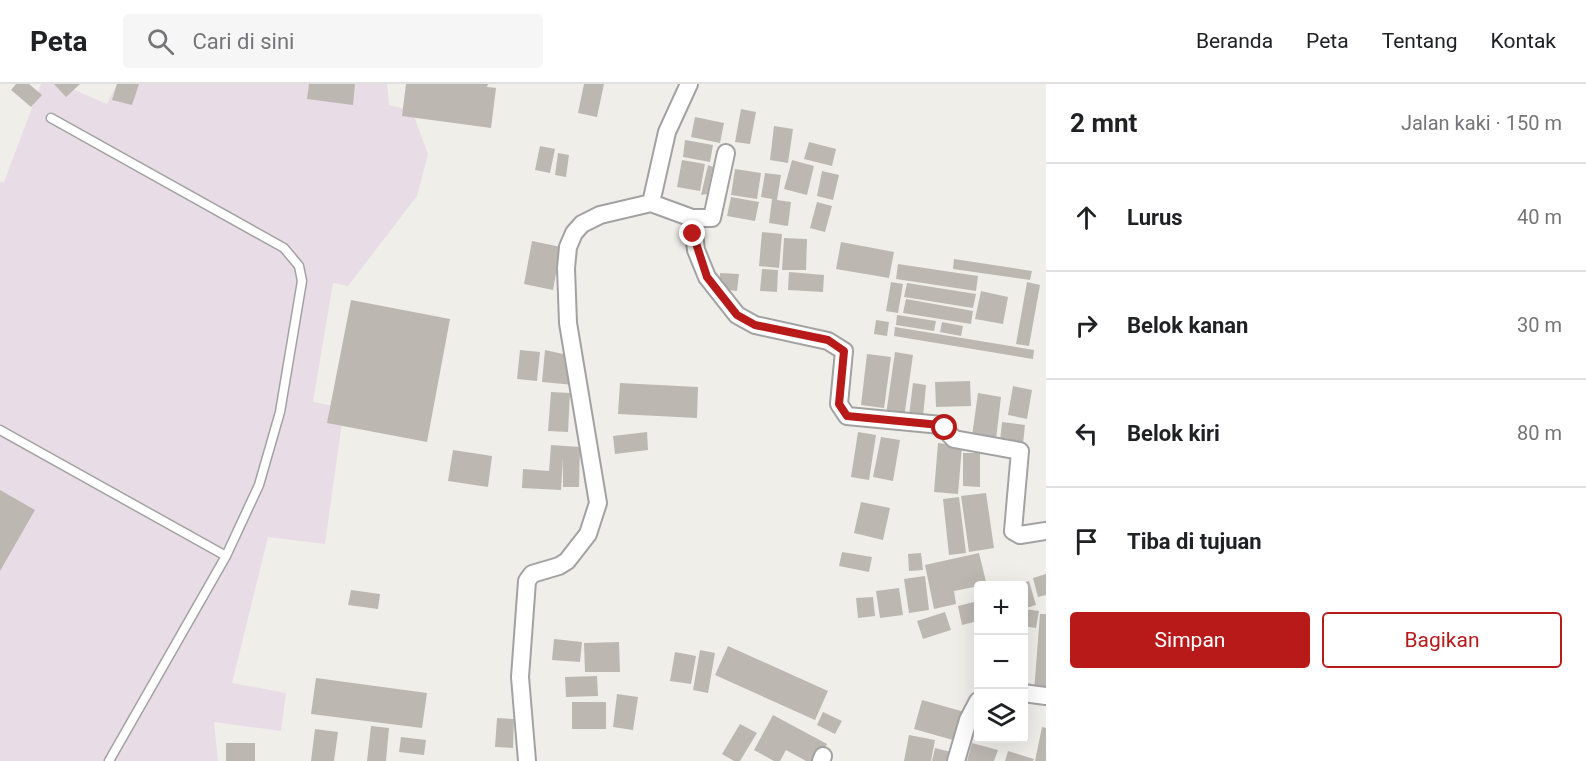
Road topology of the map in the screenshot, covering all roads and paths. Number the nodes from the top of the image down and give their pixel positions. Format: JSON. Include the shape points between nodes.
{"nodes":[{"id":1,"x":689,"y":84,"type":"edge"},
{"id":2,"x":51,"y":118,"type":"dead end"},
{"id":3,"x":726,"y":153,"type":"dead end"},
{"id":4,"x":651,"y":203,"type":"junction"},
{"id":5,"x":692,"y":218,"type":"junction"},
{"id":6,"x":0,"y":430,"type":"edge"},
{"id":7,"x":1046,"y":531,"type":"edge"},
{"id":8,"x":226,"y":556,"type":"junction"},
{"id":9,"x":1028,"y":694,"type":"edge"},
{"id":10,"x":1046,"y":696,"type":"edge"},
{"id":11,"x":974,"y":709,"type":"edge"},
{"id":12,"x":109,"y":761,"type":"edge"},
{"id":13,"x":527,"y":761,"type":"edge"},
{"id":14,"x":956,"y":761,"type":"edge"}],
"edges":[{"from":1,"to":4,"type":"street","via":[[667,132]]},
{"from":2,"to":8,"type":"lane","via":[[284,248],[299,266],[300,299],[280,412],[259,485]]},
{"from":3,"to":5,"type":"street","via":[[712,218]]},
{"from":4,"to":5,"type":"street"},
{"from":4,"to":13,"type":"street","via":[[600,215],[582,224],[568,247],[568,323],[598,502],[588,534],[567,561],[532,573],[527,581],[520,677]]},
{"from":5,"to":7,"type":"street","via":[[696,250],[707,277],[737,315],[755,325],[828,340],[844,351],[839,404],[847,416],[940,425],[954,439],[1020,451],[1013,531],[1020,535]]},
{"from":6,"to":8,"type":"lane"},
{"from":8,"to":12,"type":"lane"},
{"from":9,"to":10,"type":"street"},
{"from":11,"to":14,"type":"street"}]}
